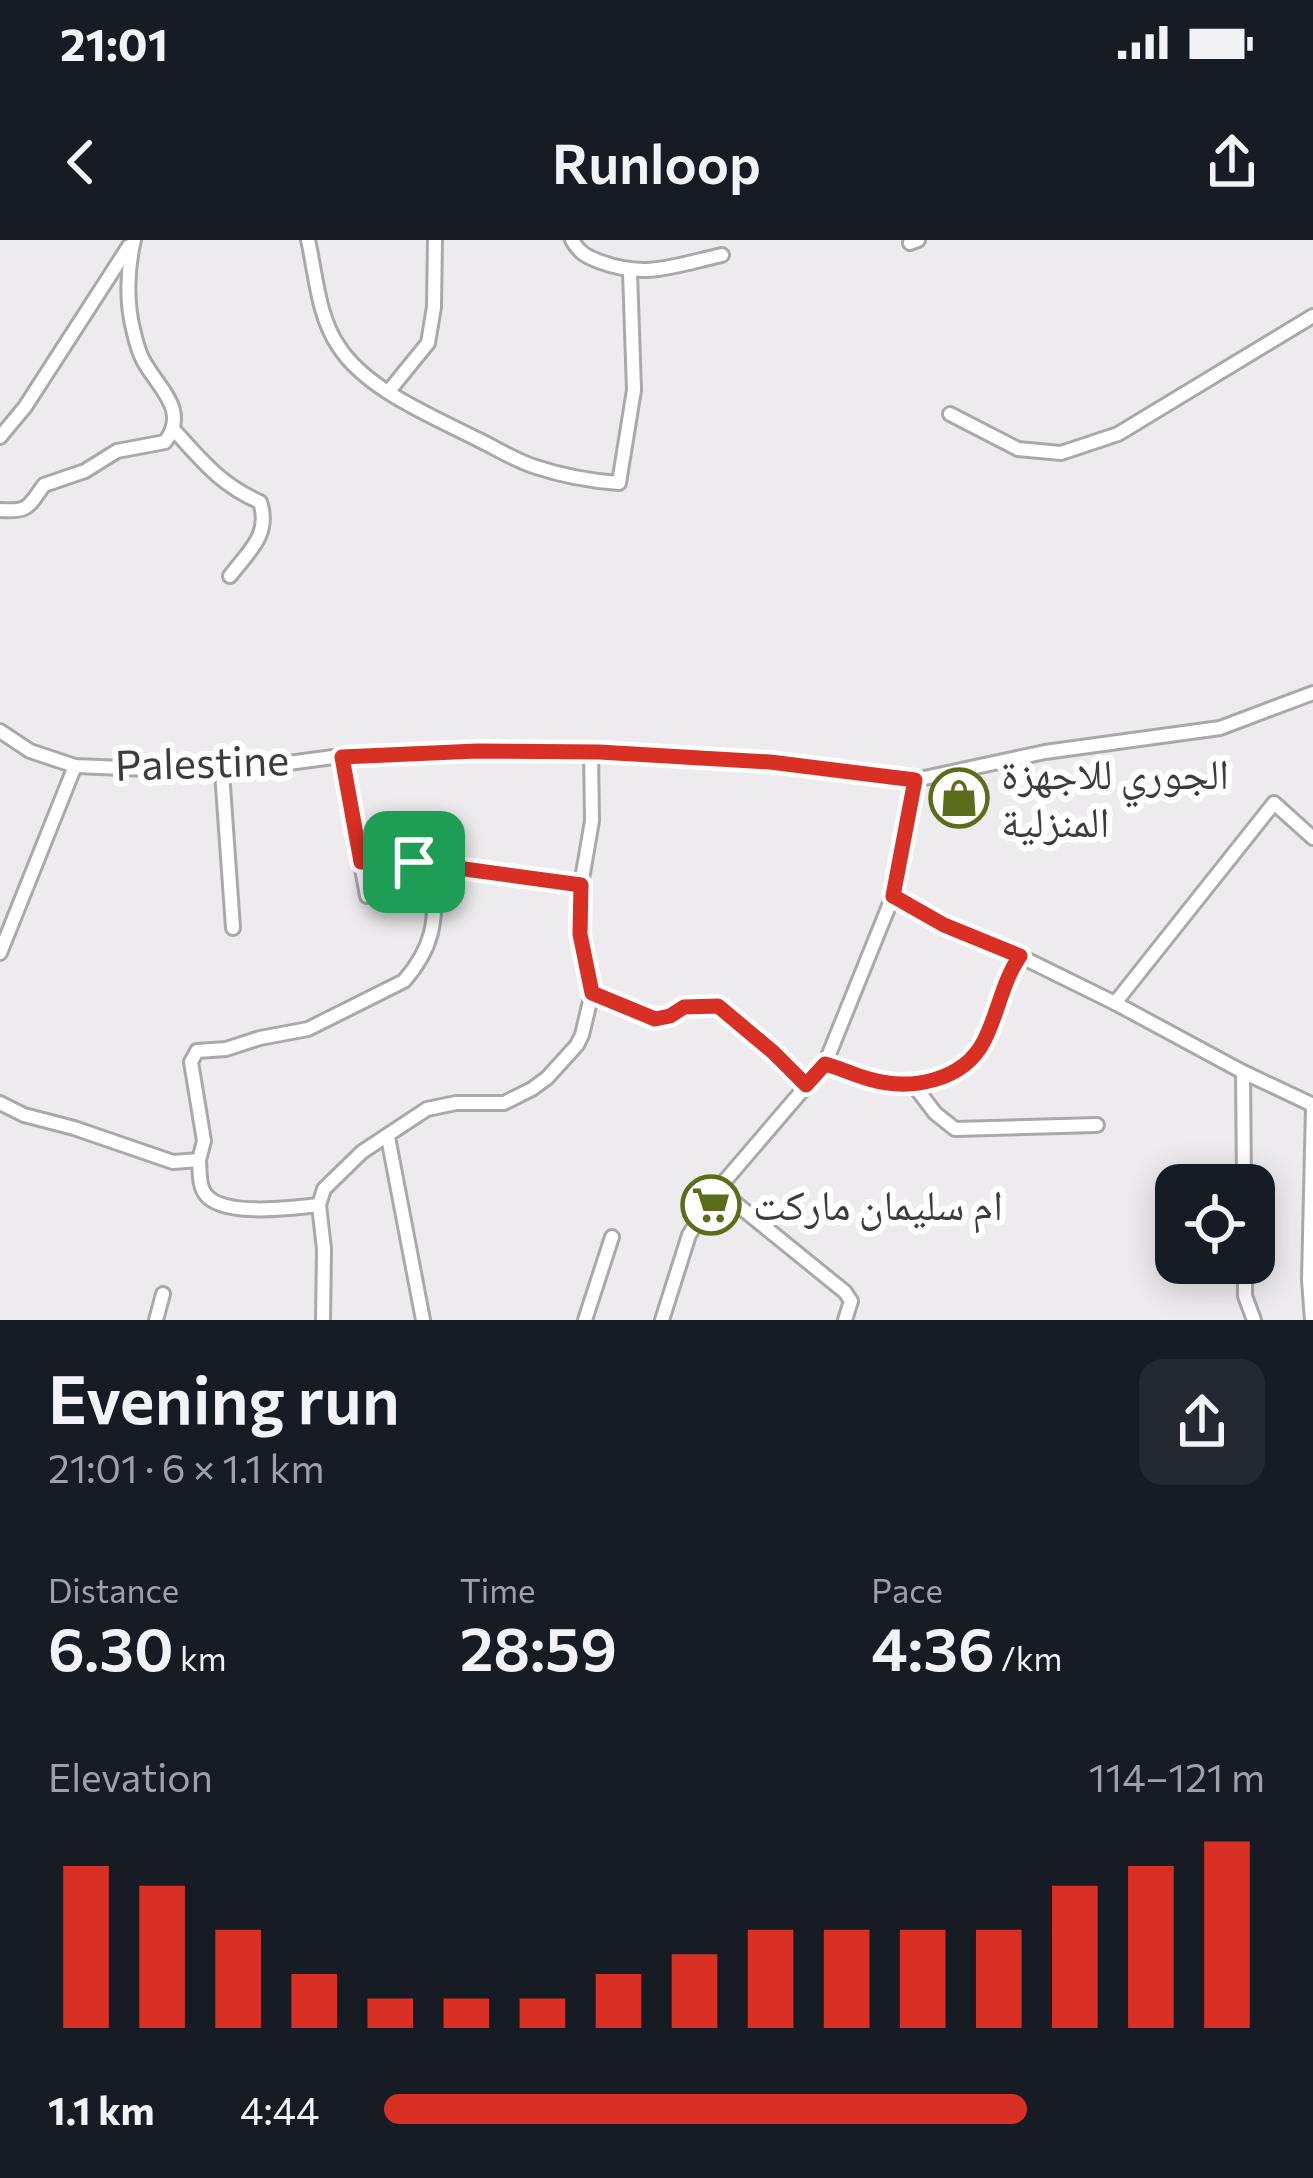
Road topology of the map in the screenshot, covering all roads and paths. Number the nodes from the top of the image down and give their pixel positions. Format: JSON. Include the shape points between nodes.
{"nodes":[{"id":1,"x":134,"y":240,"type":"edge"},
{"id":2,"x":308,"y":240,"type":"edge"},
{"id":3,"x":435,"y":240,"type":"edge"},
{"id":4,"x":572,"y":240,"type":"edge"},
{"id":5,"x":722,"y":255,"type":"dead end"},
{"id":6,"x":630,"y":272,"type":"junction"},
{"id":7,"x":1313,"y":316,"type":"edge"},
{"id":8,"x":389,"y":391,"type":"junction"},
{"id":9,"x":950,"y":414,"type":"dead end"},
{"id":10,"x":174,"y":430,"type":"junction"},
{"id":11,"x":0,"y":436,"type":"edge"},
{"id":12,"x":0,"y":509,"type":"edge"},
{"id":13,"x":230,"y":576,"type":"dead end"},
{"id":14,"x":1313,"y":693,"type":"edge"},
{"id":15,"x":0,"y":731,"type":"edge"},
{"id":16,"x":591,"y":752,"type":"junction"},
{"id":17,"x":342,"y":757,"type":"junction"},
{"id":18,"x":75,"y":766,"type":"junction"},
{"id":19,"x":222,"y":772,"type":"junction"},
{"id":20,"x":915,"y":780,"type":"junction"},
{"id":21,"x":1313,"y":838,"type":"edge"},
{"id":22,"x":361,"y":862,"type":"junction"},
{"id":23,"x":435,"y":865,"type":"junction"},
{"id":24,"x":581,"y":885,"type":"junction"},
{"id":25,"x":368,"y":896,"type":"dead end"},
{"id":26,"x":893,"y":896,"type":"junction"},
{"id":27,"x":233,"y":928,"type":"dead end"},
{"id":28,"x":0,"y":953,"type":"edge"},
{"id":29,"x":1020,"y":956,"type":"junction"},
{"id":30,"x":592,"y":993,"type":"junction"},
{"id":31,"x":1114,"y":1003,"type":"junction"},
{"id":32,"x":825,"y":1064,"type":"junction"},
{"id":33,"x":1243,"y":1072,"type":"junction"},
{"id":34,"x":913,"y":1084,"type":"junction"},
{"id":35,"x":806,"y":1085,"type":"junction"},
{"id":36,"x":0,"y":1103,"type":"edge"},
{"id":37,"x":1313,"y":1106,"type":"edge"},
{"id":38,"x":1097,"y":1125,"type":"dead end"},
{"id":39,"x":388,"y":1137,"type":"junction"},
{"id":40,"x":200,"y":1160,"type":"junction"},
{"id":41,"x":1244,"y":1164,"type":"edge"},
{"id":42,"x":718,"y":1189,"type":"junction"},
{"id":43,"x":319,"y":1204,"type":"junction"},
{"id":44,"x":612,"y":1238,"type":"dead end"},
{"id":45,"x":1245,"y":1284,"type":"edge"},
{"id":46,"x":163,"y":1294,"type":"dead end"},
{"id":47,"x":156,"y":1320,"type":"edge"},
{"id":48,"x":323,"y":1320,"type":"edge"},
{"id":49,"x":423,"y":1320,"type":"edge"},
{"id":50,"x":586,"y":1320,"type":"edge"},
{"id":51,"x":662,"y":1320,"type":"edge"},
{"id":52,"x":845,"y":1320,"type":"edge"},
{"id":53,"x":1254,"y":1320,"type":"edge"},
{"id":54,"x":1312,"y":1320,"type":"edge"}],
"edges":[{"from":1,"to":10,"type":"street","via":[[132,325],[142,359],[166,392]]},
{"from":1,"to":11,"type":"street"},
{"from":2,"to":8,"type":"street","via":[[336,344]]},
{"from":3,"to":8,"type":"street","via":[[428,343]]},
{"from":4,"to":6,"type":"street","via":[[587,257]]},
{"from":5,"to":6,"type":"street"},
{"from":6,"to":8,"type":"street","via":[[634,390],[619,483],[532,466]]},
{"from":7,"to":9,"type":"street","via":[[1118,434],[1061,453],[1018,449]]},
{"from":10,"to":12,"type":"street","via":[[165,442],[117,452],[44,485],[30,507]]},
{"from":10,"to":13,"type":"street","via":[[216,478],[260,502],[259,542]]},
{"from":14,"to":20,"type":"street","name":"Palestine","via":[[1220,728]]},
{"from":15,"to":18,"type":"street","name":"Palestine"},
{"from":16,"to":17,"type":"street","name":"Palestine"},
{"from":16,"to":20,"type":"street","name":"Palestine"},
{"from":16,"to":24,"type":"street","via":[[592,821]]},
{"from":17,"to":19,"type":"street","name":"Palestine"},
{"from":17,"to":22,"type":"street"},
{"from":18,"to":19,"type":"street","name":"Palestine"},
{"from":18,"to":28,"type":"street"},
{"from":19,"to":27,"type":"street"},
{"from":20,"to":26,"type":"street"},
{"from":21,"to":31,"type":"street","via":[[1274,803]]},
{"from":22,"to":23,"type":"street"},
{"from":22,"to":25,"type":"street"},
{"from":23,"to":24,"type":"street"},
{"from":23,"to":40,"type":"street","via":[[433,934],[404,981],[308,1029],[197,1052],[191,1062]]},
{"from":24,"to":30,"type":"street"},
{"from":26,"to":29,"type":"street"},
{"from":26,"to":32,"type":"street"},
{"from":29,"to":31,"type":"street"},
{"from":29,"to":34,"type":"street","via":[[973,1057]]},
{"from":30,"to":35,"type":"street","via":[[655,1019],[718,1006]]},
{"from":30,"to":39,"type":"street","via":[[578,1045],[532,1090],[504,1103],[427,1108]]},
{"from":31,"to":33,"type":"street"},
{"from":32,"to":34,"type":"street"},
{"from":32,"to":35,"type":"street"},
{"from":33,"to":37,"type":"street"},
{"from":33,"to":41,"type":"street"},
{"from":34,"to":38,"type":"street","via":[[955,1129]]},
{"from":35,"to":42,"type":"street"},
{"from":36,"to":40,"type":"street","via":[[173,1162]]},
{"from":37,"to":54,"type":"street"},
{"from":39,"to":43,"type":"street","via":[[362,1152]]},
{"from":39,"to":49,"type":"street"},
{"from":40,"to":43,"type":"street","via":[[204,1191],[218,1202]]},
{"from":42,"to":51,"type":"street","via":[[689,1235]]},
{"from":42,"to":52,"type":"street","via":[[845,1292]]},
{"from":43,"to":48,"type":"street"},
{"from":44,"to":50,"type":"street"},
{"from":45,"to":53,"type":"street"},
{"from":46,"to":47,"type":"street"}]}
